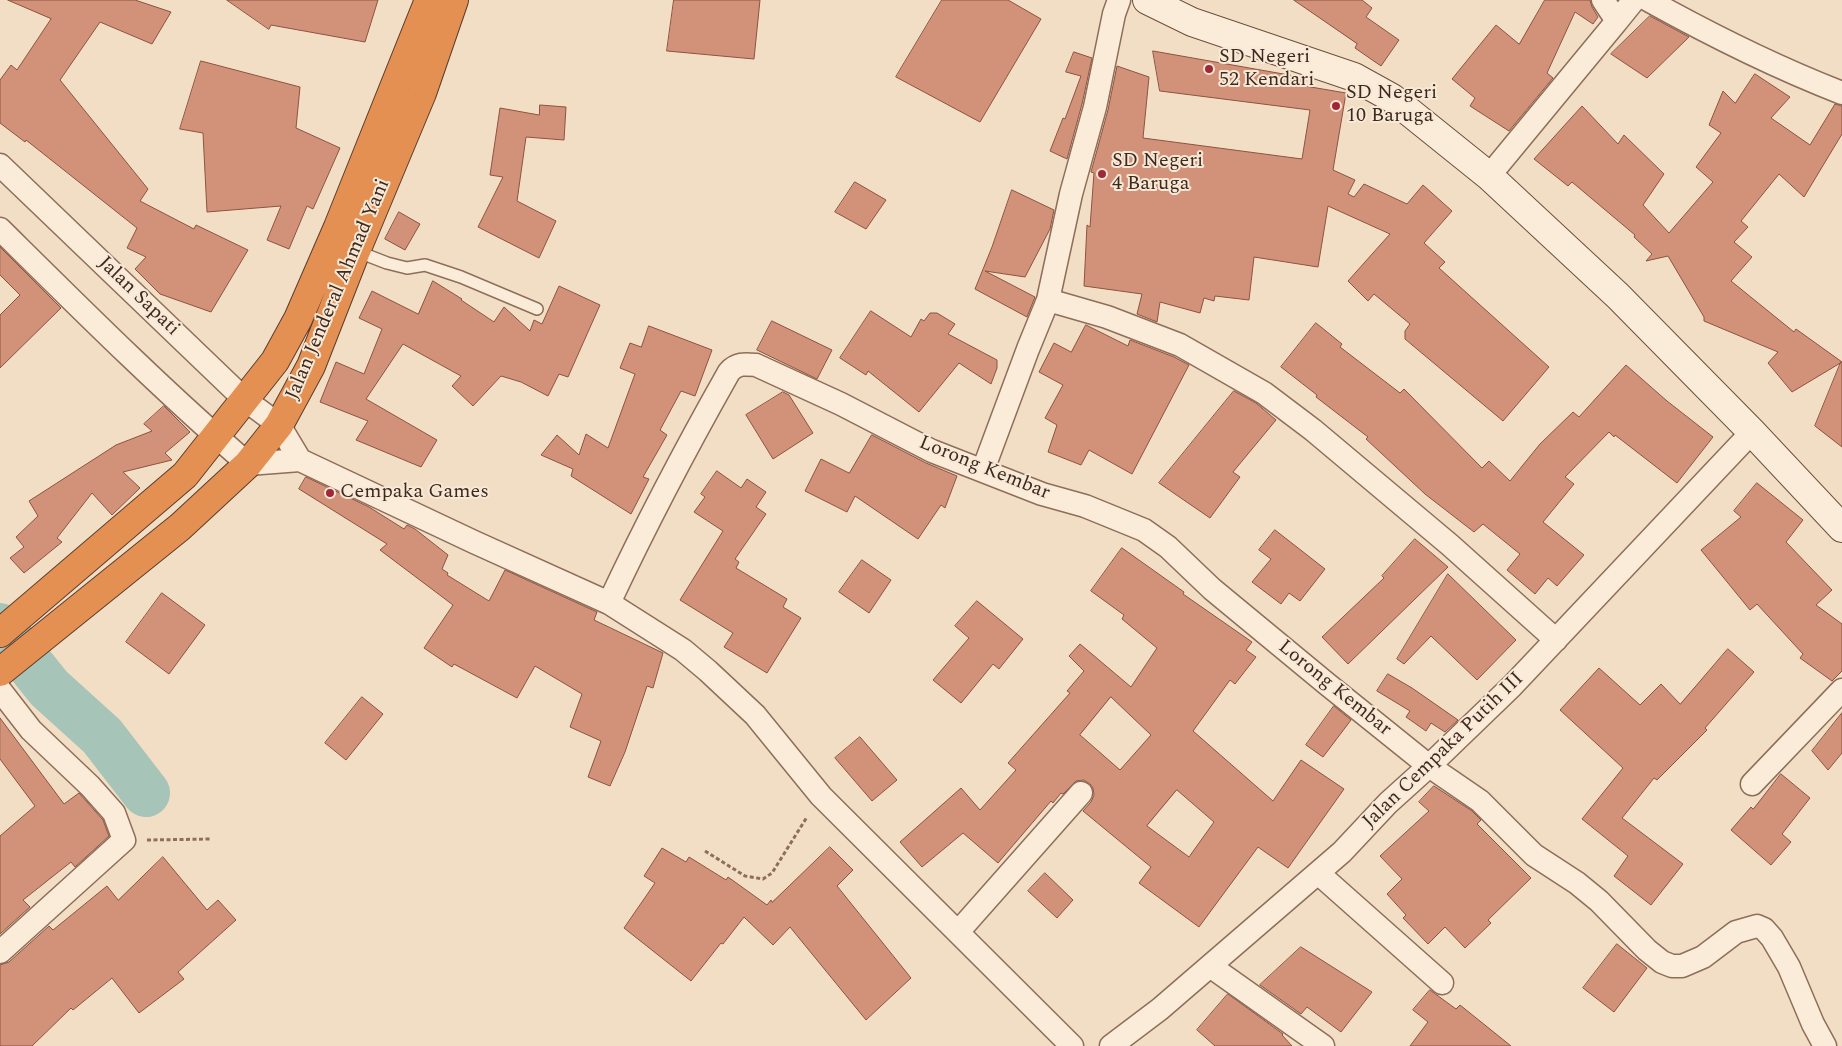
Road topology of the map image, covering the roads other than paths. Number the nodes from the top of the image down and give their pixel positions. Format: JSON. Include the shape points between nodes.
{"nodes":[{"id":1,"x":429,"y":0,"type":"edge"},
{"id":2,"x":454,"y":0,"type":"edge"},
{"id":3,"x":1119,"y":0,"type":"edge"},
{"id":4,"x":1147,"y":0,"type":"edge"},
{"id":5,"x":1603,"y":0,"type":"edge"},
{"id":6,"x":1634,"y":0,"type":"edge"},
{"id":7,"x":1648,"y":0,"type":"edge"},
{"id":8,"x":1618,"y":21,"type":"junction"},
{"id":9,"x":1842,"y":93,"type":"edge"},
{"id":10,"x":0,"y":166,"type":"edge"},
{"id":11,"x":1489,"y":176,"type":"junction"},
{"id":12,"x":0,"y":229,"type":"edge"},
{"id":13,"x":356,"y":251,"type":"junction"},
{"id":14,"x":1048,"y":300,"type":"junction"},
{"id":15,"x":537,"y":309,"type":"dead end"},
{"id":16,"x":244,"y":399,"type":"junction"},
{"id":17,"x":279,"y":425,"type":"junction"},
{"id":18,"x":1752,"y":432,"type":"junction"},
{"id":19,"x":215,"y":435,"type":"junction"},
{"id":20,"x":300,"y":460,"type":"junction"},
{"id":21,"x":248,"y":464,"type":"junction"},
{"id":22,"x":983,"y":470,"type":"junction"},
{"id":23,"x":1842,"y":528,"type":"edge"},
{"id":24,"x":609,"y":603,"type":"junction"},
{"id":25,"x":10,"y":625,"type":"edge"},
{"id":26,"x":1556,"y":640,"type":"junction"},
{"id":27,"x":18,"y":657,"type":"edge"},
{"id":28,"x":0,"y":690,"type":"edge"},
{"id":29,"x":1842,"y":690,"type":"edge"},
{"id":30,"x":1430,"y":766,"type":"junction"},
{"id":31,"x":1752,"y":784,"type":"dead end"},
{"id":32,"x":1081,"y":793,"type":"dead end"},
{"id":33,"x":1318,"y":873,"type":"junction"},
{"id":34,"x":958,"y":932,"type":"junction"},
{"id":35,"x":0,"y":952,"type":"edge"},
{"id":36,"x":1210,"y":966,"type":"junction"},
{"id":37,"x":1442,"y":982,"type":"dead end"},
{"id":38,"x":1072,"y":1046,"type":"edge"},
{"id":39,"x":1111,"y":1046,"type":"edge"},
{"id":40,"x":1323,"y":1046,"type":"edge"},
{"id":41,"x":1825,"y":1046,"type":"edge"}],
"edges":[{"from":1,"to":16,"type":"highway","name":"Jalan Jenderal Ahmad Yani","via":[[298,319],[275,361]]},
{"from":2,"to":13,"type":"highway","name":"Jalan Jenderal Ahmad Yani","via":[[422,93]]},
{"from":3,"to":14,"type":"street"},
{"from":4,"to":11,"type":"street","via":[[1192,22],[1354,77],[1392,98]]},
{"from":5,"to":8,"type":"street"},
{"from":6,"to":8,"type":"street"},
{"from":7,"to":9,"type":"street","via":[[1745,52]]},
{"from":8,"to":11,"type":"street"},
{"from":10,"to":16,"type":"street","name":"Jalan Sapati"},
{"from":11,"to":18,"type":"street","via":[[1618,296]]},
{"from":12,"to":19,"type":"street"},
{"from":13,"to":15,"type":"lane","via":[[407,268],[425,265]]},
{"from":13,"to":17,"type":"highway","name":"Jalan Jenderal Ahmad Yani","via":[[311,366]]},
{"from":14,"to":22,"type":"street"},
{"from":14,"to":26,"type":"street","via":[[1180,345],[1264,394],[1313,430],[1450,545]]},
{"from":16,"to":17,"type":"street","name":"Jalan Sapati"},
{"from":16,"to":19,"type":"highway","name":"Jalan Jenderal Ahmad Yani"},
{"from":17,"to":20,"type":"street"},
{"from":17,"to":21,"type":"highway","name":"Jalan Jenderal Ahmad Yani"},
{"from":18,"to":23,"type":"street"},
{"from":18,"to":26,"type":"street","name":"Jalan Cempaka Putih III"},
{"from":19,"to":21,"type":"street"},
{"from":19,"to":25,"type":"highway","name":"Jalan Jenderal Ahmad Yani","via":[[185,475]]},
{"from":20,"to":21,"type":"street"},
{"from":20,"to":24,"type":"street"},
{"from":21,"to":27,"type":"highway","name":"Jalan Jenderal Ahmad Yani","via":[[180,527]]},
{"from":22,"to":24,"type":"street","name":"Lorong Kembar","via":[[932,451],[780,374],[742,363],[729,372],[692,436]]},
{"from":22,"to":30,"type":"street","name":"Lorong Kembar","via":[[1144,530],[1168,547],[1258,628]]},
{"from":24,"to":34,"type":"street","via":[[684,650],[708,671],[755,716],[821,796]]},
{"from":26,"to":30,"type":"street","name":"Jalan Cempaka Putih III"},
{"from":28,"to":35,"type":"street","via":[[31,730],[114,813],[124,840]]},
{"from":29,"to":31,"type":"street"},
{"from":30,"to":33,"type":"street","name":"Jalan Cempaka Putih III","via":[[1388,802]]},
{"from":30,"to":41,"type":"street","name":"Lorong Kembar","via":[[1480,801],[1534,855],[1599,901],[1662,962],[1682,966],[1703,957],[1736,932],[1757,926],[1764,929],[1789,966]]},
{"from":32,"to":34,"type":"street"},
{"from":33,"to":36,"type":"street","name":"Jalan Cempaka Putih III"},
{"from":33,"to":37,"type":"street"},
{"from":34,"to":38,"type":"street"},
{"from":36,"to":39,"type":"street","name":"Jalan Cempaka Putih III"},
{"from":36,"to":40,"type":"street"}]}
